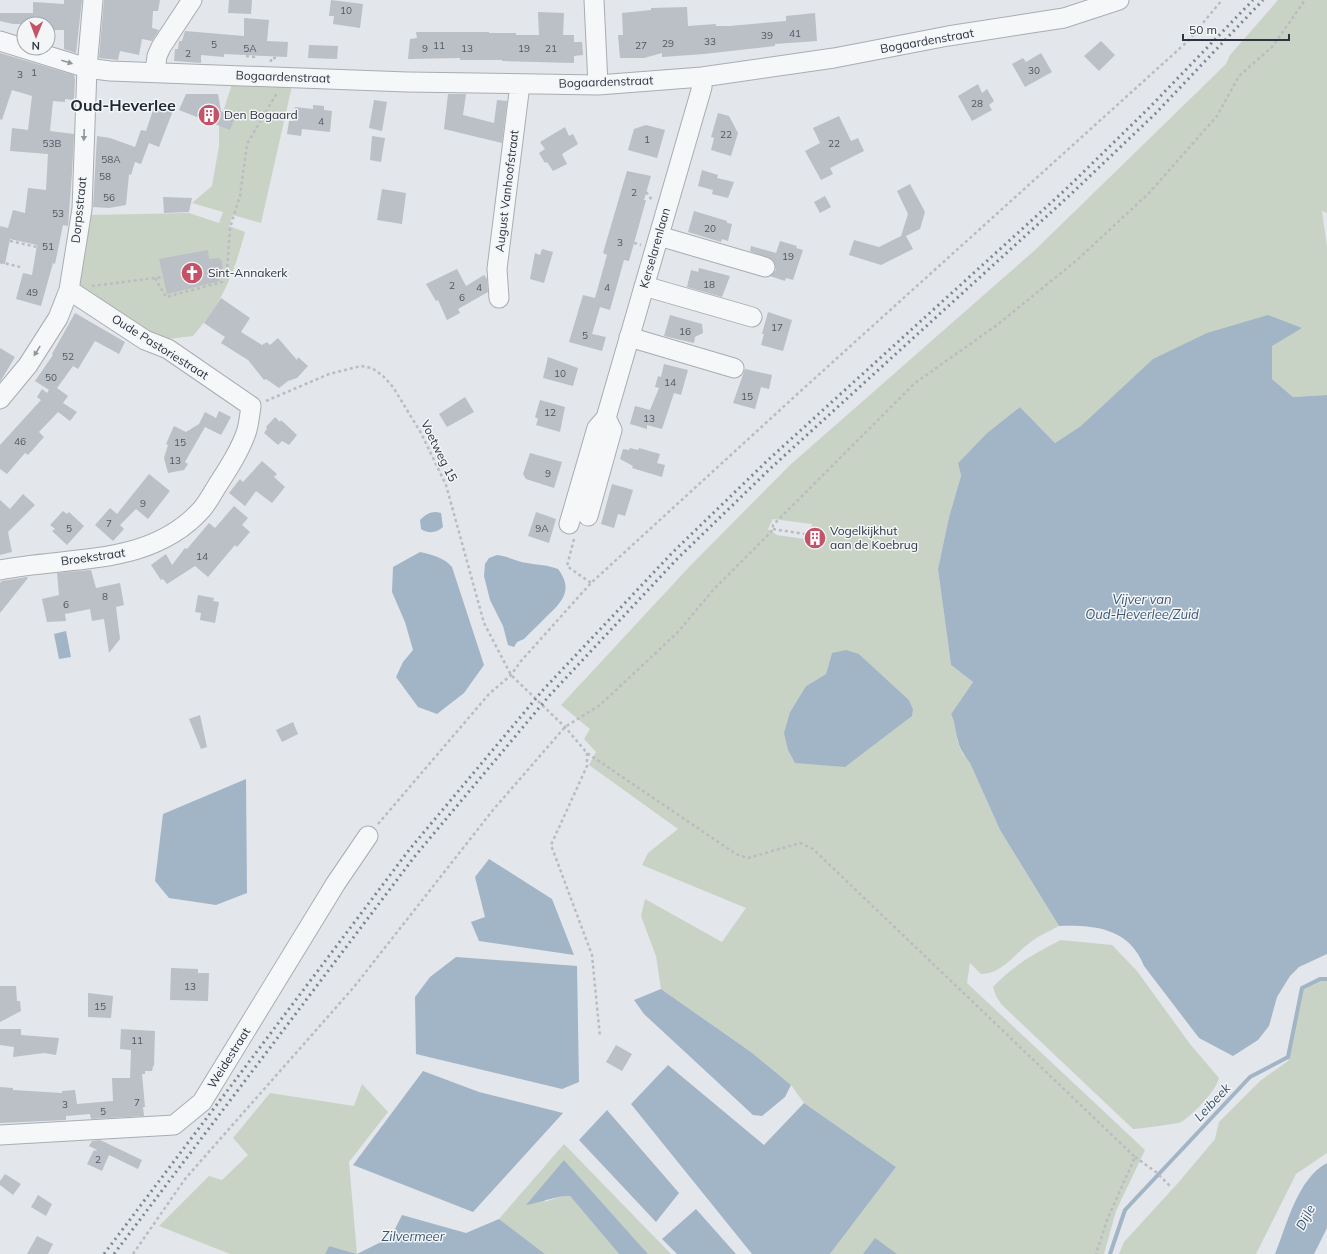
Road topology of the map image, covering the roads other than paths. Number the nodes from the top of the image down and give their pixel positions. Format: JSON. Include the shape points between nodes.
{"nodes":[{"id":1,"x":93,"y":0,"type":"edge"},
{"id":2,"x":192,"y":0,"type":"edge"},
{"id":3,"x":594,"y":0,"type":"edge"},
{"id":4,"x":1119,"y":0,"type":"edge"},
{"id":5,"x":0,"y":41,"type":"edge"},
{"id":6,"x":87,"y":68,"type":"junction"},
{"id":7,"x":155,"y":72,"type":"junction"},
{"id":8,"x":702,"y":77,"type":"junction"},
{"id":9,"x":520,"y":84,"type":"junction"},
{"id":10,"x":598,"y":85,"type":"junction"},
{"id":11,"x":659,"y":236,"type":"junction"},
{"id":12,"x":765,"y":268,"type":"dead end"},
{"id":13,"x":69,"y":286,"type":"junction"},
{"id":14,"x":644,"y":286,"type":"junction"},
{"id":15,"x":499,"y":298,"type":"dead end"},
{"id":16,"x":752,"y":317,"type":"dead end"},
{"id":17,"x":629,"y":338,"type":"junction"},
{"id":18,"x":734,"y":368,"type":"dead end"},
{"id":19,"x":0,"y":399,"type":"edge"},
{"id":20,"x":251,"y":406,"type":"joint"},
{"id":21,"x":601,"y":423,"type":"junction"},
{"id":22,"x":574,"y":468,"type":"dead end"},
{"id":23,"x":588,"y":516,"type":"dead end"},
{"id":24,"x":569,"y":524,"type":"dead end"},
{"id":25,"x":0,"y":570,"type":"edge"},
{"id":26,"x":368,"y":836,"type":"road end"},
{"id":27,"x":0,"y":1135,"type":"edge"}],
"edges":[{"from":1,"to":6,"type":"street","name":"Dorpsstraat"},
{"from":2,"to":7,"type":"street","via":[[161,47]]},
{"from":3,"to":10,"type":"street"},
{"from":4,"to":8,"type":"street","name":"Bogaardenstraat","via":[[1064,18],[948,36],[834,58]]},
{"from":5,"to":6,"type":"street","name":"Bogaardenstraat","one_way":true},
{"from":6,"to":7,"type":"street","name":"Bogaardenstraat"},
{"from":6,"to":13,"type":"street","name":"Dorpsstraat","one_way":true,"via":[[82,209]]},
{"from":7,"to":9,"type":"street","name":"Bogaardenstraat"},
{"from":8,"to":10,"type":"street","name":"Bogaardenstraat"},
{"from":8,"to":11,"type":"street","name":"Kerselarenlaan","via":[[702,87]]},
{"from":9,"to":10,"type":"street","name":"Bogaardenstraat"},
{"from":9,"to":15,"type":"street","name":"August Vanhoofstraat","via":[[497,269]]},
{"from":11,"to":12,"type":"street"},
{"from":11,"to":14,"type":"street","name":"Kerselarenlaan"},
{"from":13,"to":19,"type":"street","name":"Dorpsstraat","one_way":true,"via":[[58,318],[28,365]]},
{"from":13,"to":20,"type":"street","name":"Oude Pastoriestraat","via":[[145,340],[168,349]]},
{"from":14,"to":16,"type":"street"},
{"from":14,"to":17,"type":"street","name":"Kerselarenlaan"},
{"from":17,"to":18,"type":"street"},
{"from":17,"to":21,"type":"street","name":"Kerselarenlaan"},
{"from":20,"to":25,"type":"street","name":"Broekstraat","via":[[247,430],[226,473],[202,509],[164,538],[112,556],[22,565]]},
{"from":21,"to":22,"type":"street","via":[[587,432]]},
{"from":21,"to":23,"type":"street","via":[[612,430]]},
{"from":21,"to":24,"type":"street","name":"Kerselarenlaan"},
{"from":26,"to":27,"type":"street","name":"Weidestraat","via":[[336,883],[202,1102],[174,1125]]}]}
